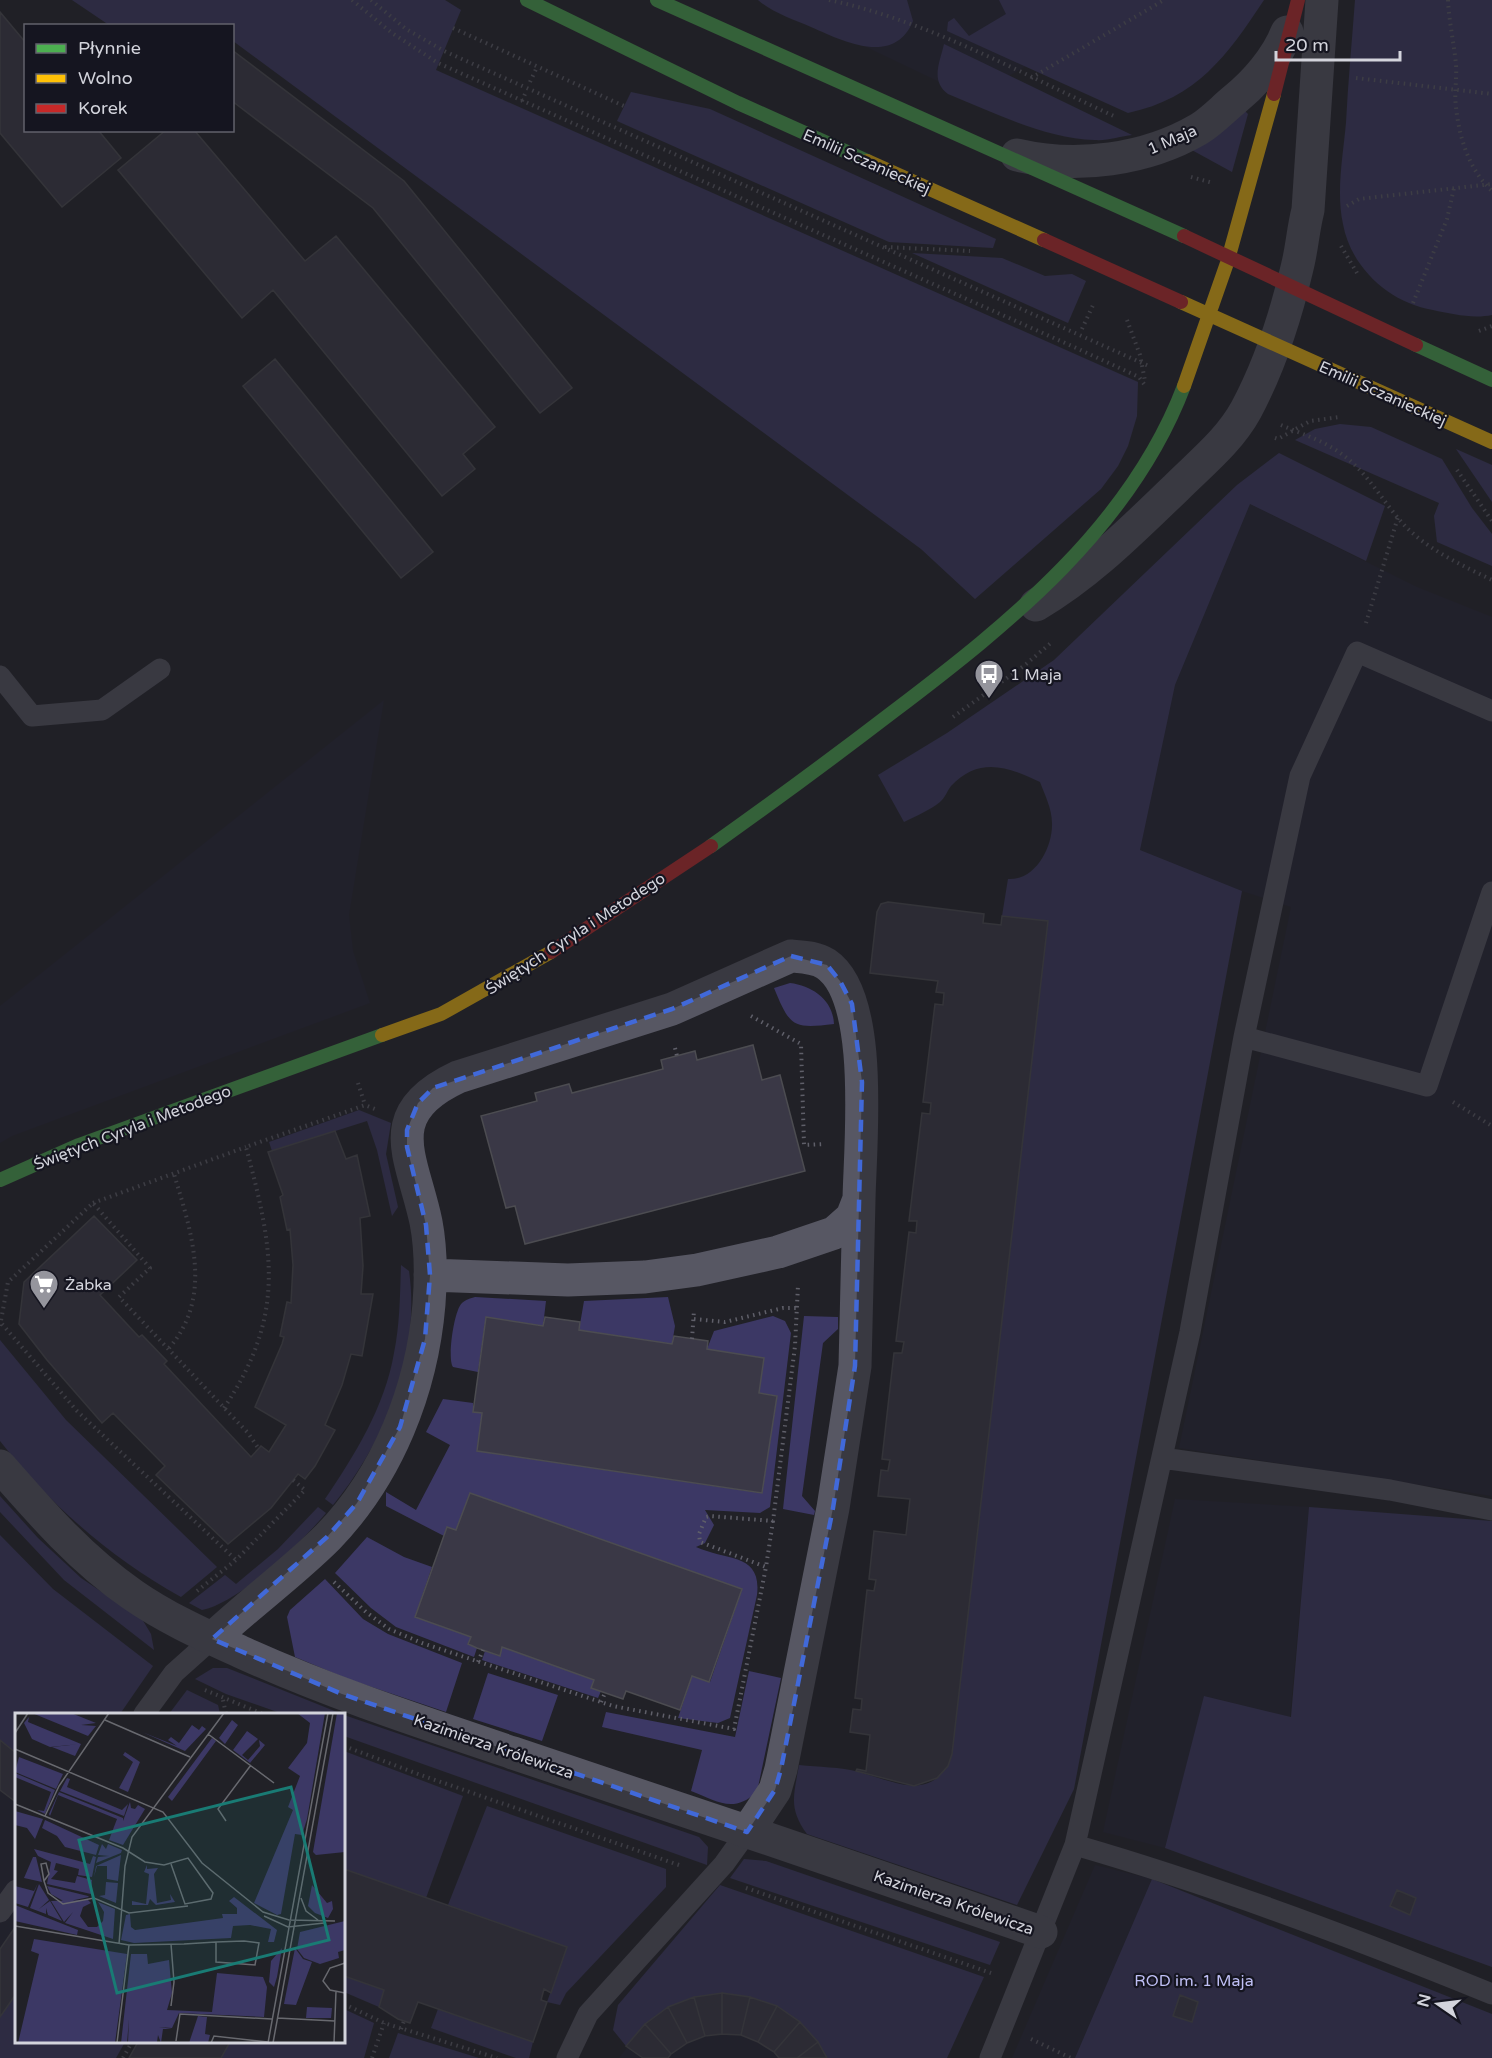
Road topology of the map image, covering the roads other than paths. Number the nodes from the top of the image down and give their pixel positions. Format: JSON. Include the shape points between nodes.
{"nodes":[{"id":1,"x":526,"y":0,"type":"edge"},
{"id":2,"x":657,"y":0,"type":"edge"},
{"id":3,"x":1305,"y":4,"type":"edge"},
{"id":4,"x":993,"y":149,"type":"junction"},
{"id":5,"x":1230,"y":259,"type":"junction"},
{"id":6,"x":1291,"y":288,"type":"junction"},
{"id":7,"x":1211,"y":316,"type":"junction"},
{"id":8,"x":1273,"y":344,"type":"junction"},
{"id":9,"x":1492,"y":380,"type":"edge"},
{"id":10,"x":1492,"y":442,"type":"edge"},
{"id":11,"x":996,"y":628,"type":"junction"},
{"id":12,"x":160,"y":669,"type":"dead end"},
{"id":13,"x":0,"y":676,"type":"edge"},
{"id":14,"x":1492,"y":711,"type":"edge"},
{"id":15,"x":1492,"y":892,"type":"edge"},
{"id":16,"x":1244,"y":1037,"type":"junction"},
{"id":17,"x":0,"y":1180,"type":"edge"},
{"id":18,"x":859,"y":1199,"type":"junction"},
{"id":19,"x":430,"y":1275,"type":"junction"},
{"id":20,"x":1162,"y":1458,"type":"junction"},
{"id":21,"x":0,"y":1466,"type":"edge"},
{"id":22,"x":1492,"y":1510,"type":"edge"},
{"id":23,"x":212,"y":1639,"type":"junction"},
{"id":24,"x":145,"y":1713,"type":"edge"},
{"id":25,"x":747,"y":1832,"type":"junction"},
{"id":26,"x":1075,"y":1845,"type":"junction"},
{"id":27,"x":15,"y":1891,"type":"edge"},
{"id":28,"x":0,"y":1912,"type":"edge"},
{"id":29,"x":1041,"y":1932,"type":"junction"},
{"id":30,"x":1492,"y":1994,"type":"edge"},
{"id":31,"x":569,"y":2057,"type":"edge"},
{"id":32,"x":990,"y":2058,"type":"edge"}],
"edges":[{"from":1,"to":7,"type":"street","name":"Emilii Sczanieckiej","via":[[738,103]]},
{"from":2,"to":4,"type":"street"},
{"from":3,"to":4,"type":"street","name":"1 Maja","via":[[1250,86],[1216,116],[1174,141],[1126,156],[1081,161],[1046,160]]},
{"from":3,"to":5,"type":"street"},
{"from":3,"to":6,"type":"street","via":[[1308,210]]},
{"from":4,"to":5,"type":"street"},
{"from":5,"to":6,"type":"street"},
{"from":5,"to":7,"type":"street"},
{"from":6,"to":8,"type":"street"},
{"from":6,"to":9,"type":"street"},
{"from":7,"to":8,"type":"street","name":"Emilii Sczanieckiej"},
{"from":7,"to":11,"type":"street","name":"Świętych Cyryla i Metodego","via":[[1156,448],[1114,510]]},
{"from":8,"to":10,"type":"street","name":"Emilii Sczanieckiej"},
{"from":8,"to":11,"type":"street","name":"Świętych Cyryla i Metodego","via":[[1246,409],[1219,446],[1107,552],[1065,586]]},
{"from":11,"to":17,"type":"street","name":"Świętych Cyryla i Metodego","via":[[909,700],[751,817],[492,988],[441,1014],[132,1125]]},
{"from":12,"to":13,"type":"lane","via":[[102,710],[32,716]]},
{"from":14,"to":16,"type":"lane","via":[[1357,652],[1300,776]]},
{"from":15,"to":16,"type":"lane","via":[[1427,1086]]},
{"from":16,"to":20,"type":"lane","via":[[1190,1332]]},
{"from":18,"to":19,"type":"street","via":[[852,1217],[834,1233],[787,1249],[697,1270],[568,1280]]},
{"from":18,"to":19,"type":"street","via":[[862,1082],[852,1004],[827,965],[810,957],[791,956],[672,1009],[433,1088],[409,1119],[406,1147],[426,1225]]},
{"from":18,"to":25,"type":"street","via":[[855,1366],[833,1508],[781,1769],[775,1790]]},
{"from":19,"to":23,"type":"street","via":[[425,1339],[400,1427],[357,1503],[306,1556]]},
{"from":20,"to":22,"type":"lane","via":[[1390,1490]]},
{"from":20,"to":26,"type":"lane"},
{"from":21,"to":23,"type":"street","name":"Kazimierza Królewicza","via":[[54,1529],[94,1565],[134,1595]]},
{"from":23,"to":24,"type":"lane","via":[[174,1673]]},
{"from":23,"to":25,"type":"street","name":"Kazimierza Królewicza","via":[[342,1694]]},
{"from":25,"to":29,"type":"street","name":"Kazimierza Królewicza"},
{"from":25,"to":31,"type":"lane","via":[[588,2014]]},
{"from":26,"to":29,"type":"lane"},
{"from":26,"to":30,"type":"lane","via":[[1262,1905]]},
{"from":27,"to":28,"type":"lane"},
{"from":29,"to":32,"type":"lane"}]}
